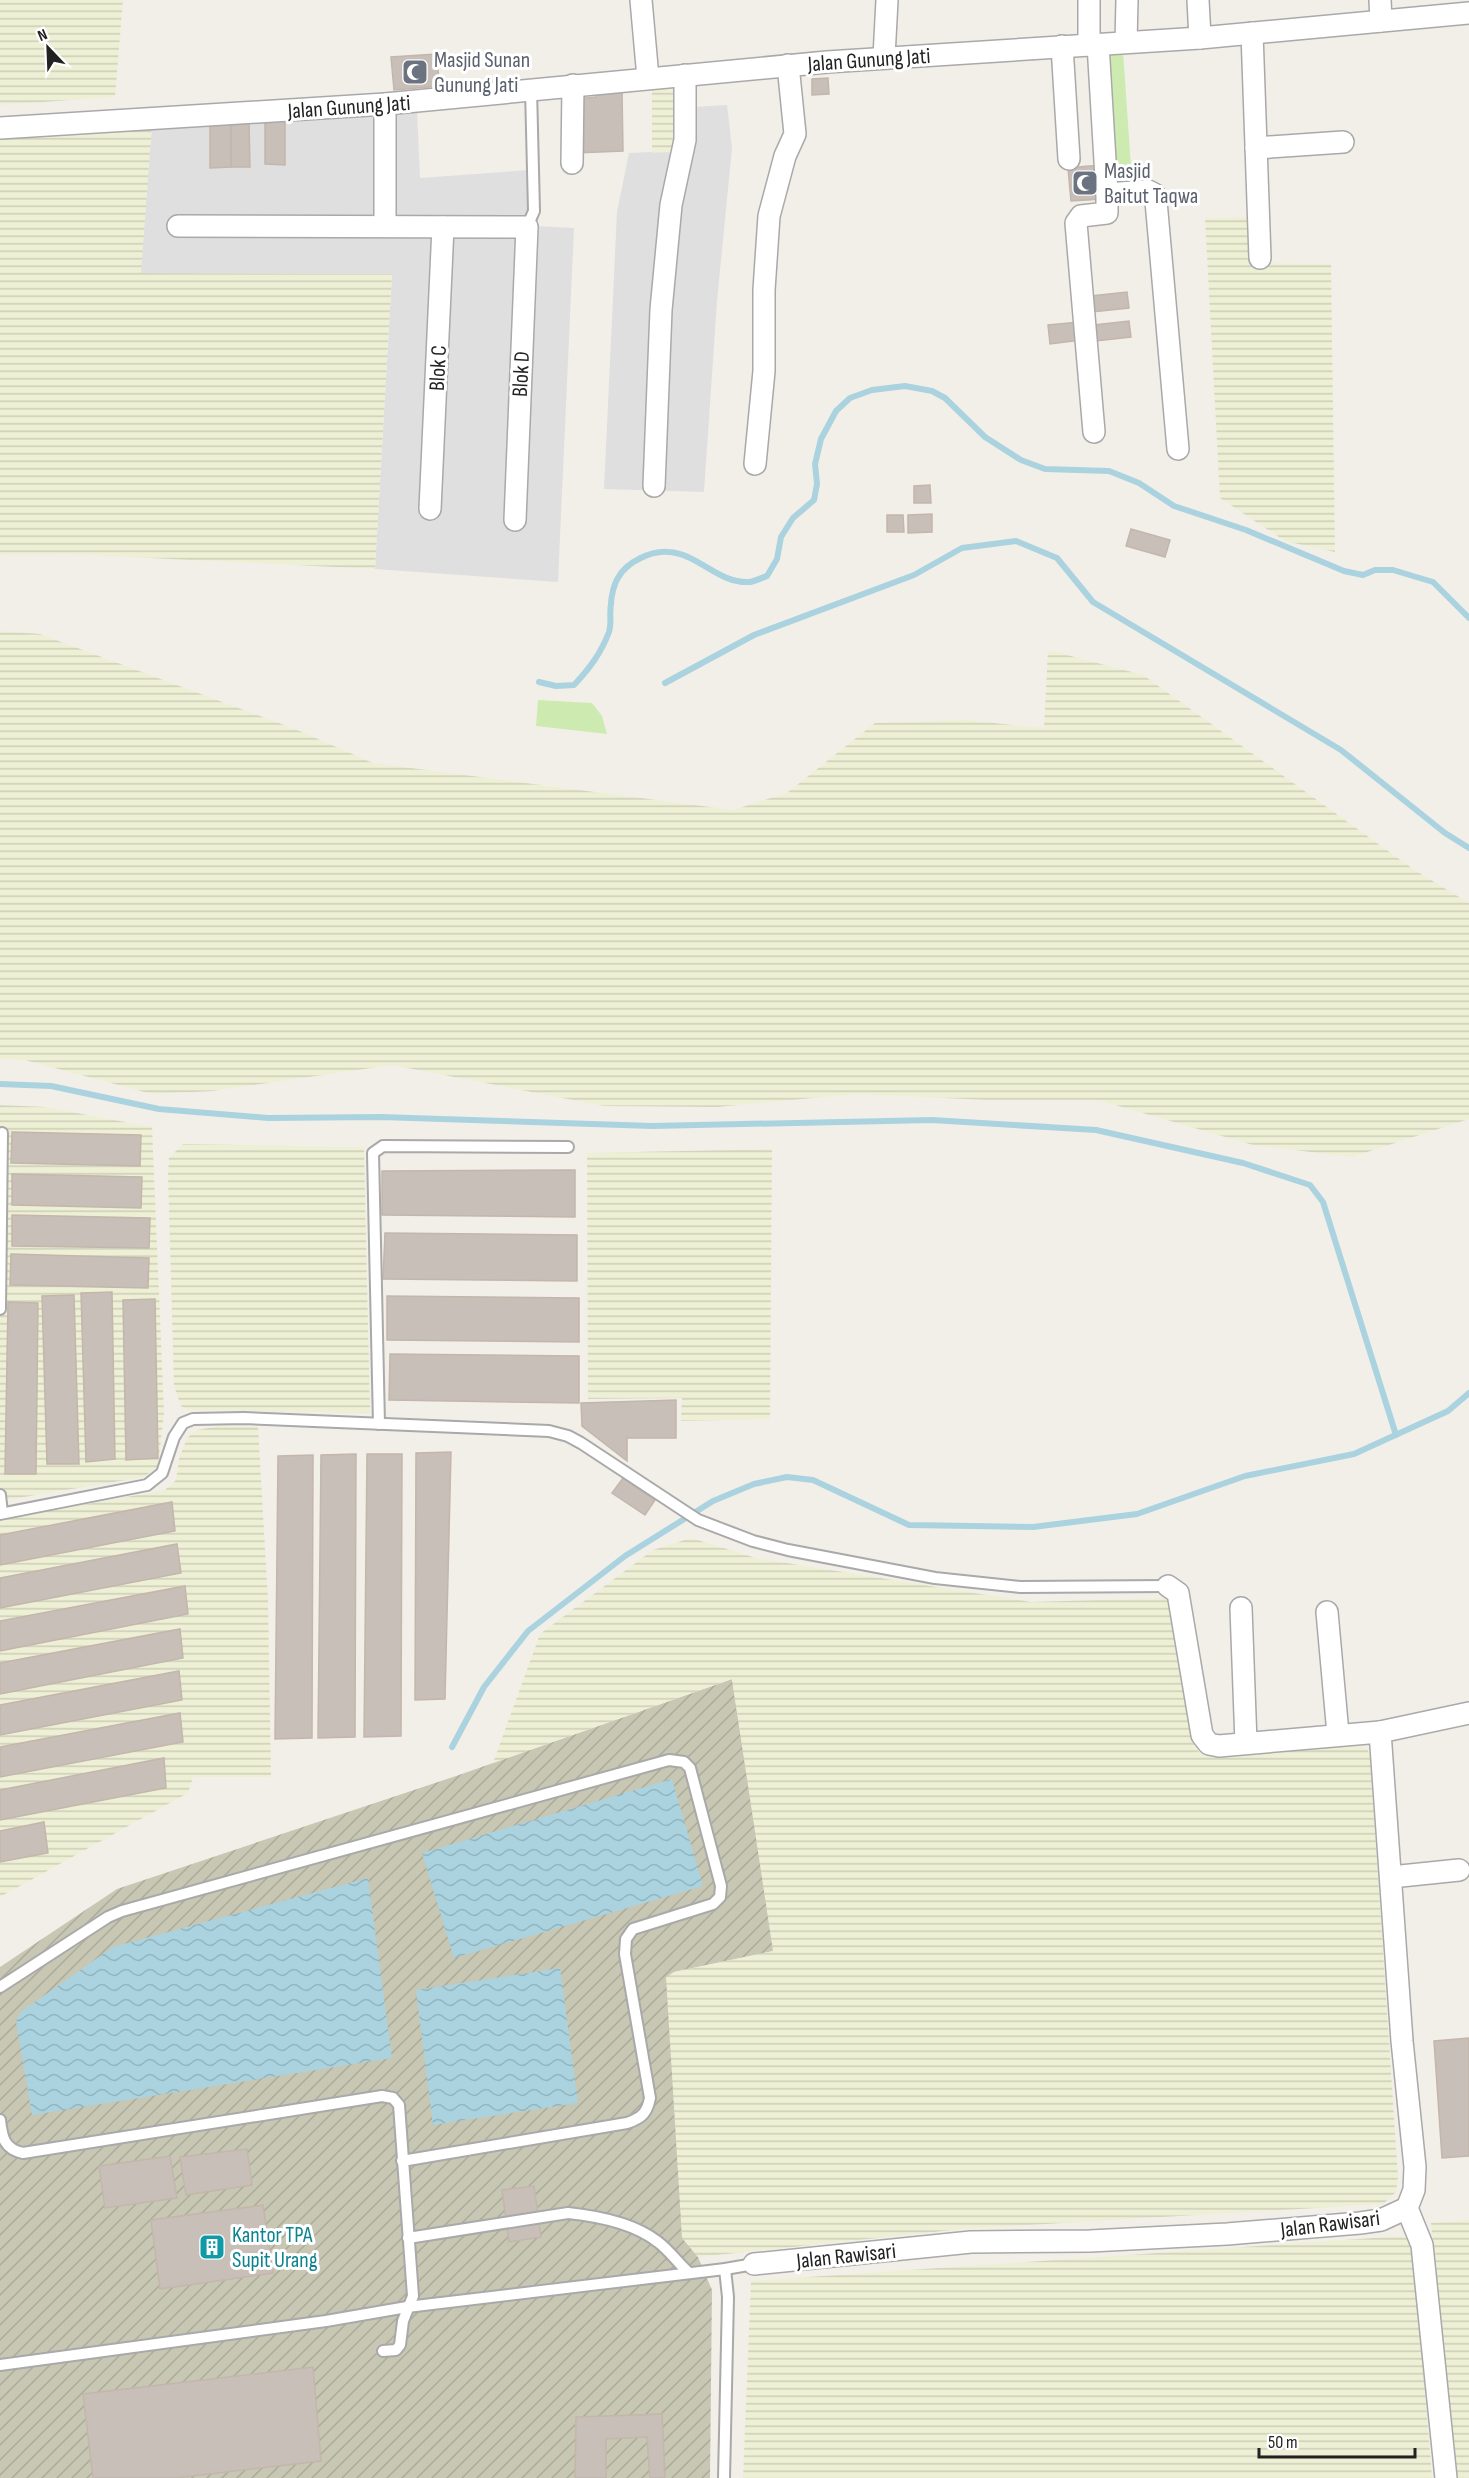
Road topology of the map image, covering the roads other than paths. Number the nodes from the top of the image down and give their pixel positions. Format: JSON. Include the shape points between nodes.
{"nodes":[{"id":1,"x":641,"y":0,"type":"edge"},
{"id":2,"x":886,"y":0,"type":"edge"},
{"id":3,"x":1089,"y":0,"type":"edge"},
{"id":4,"x":1127,"y":0,"type":"edge"},
{"id":5,"x":1198,"y":0,"type":"edge"},
{"id":6,"x":1380,"y":0,"type":"edge"},
{"id":7,"x":1469,"y":13,"type":"edge"},
{"id":8,"x":1381,"y":21,"type":"junction"},
{"id":9,"x":1252,"y":33,"type":"junction"},
{"id":10,"x":1200,"y":38,"type":"junction"},
{"id":11,"x":1126,"y":42,"type":"junction"},
{"id":12,"x":1093,"y":44,"type":"junction"},
{"id":13,"x":1062,"y":46,"type":"junction"},
{"id":14,"x":884,"y":57,"type":"junction"},
{"id":15,"x":788,"y":65,"type":"junction"},
{"id":16,"x":685,"y":75,"type":"junction"},
{"id":17,"x":648,"y":78,"type":"junction"},
{"id":18,"x":573,"y":85,"type":"junction"},
{"id":19,"x":531,"y":89,"type":"junction"},
{"id":20,"x":385,"y":104,"type":"junction"},
{"id":21,"x":0,"y":128,"type":"edge"},
{"id":22,"x":1343,"y":142,"type":"dead end"},
{"id":23,"x":1256,"y":148,"type":"junction"},
{"id":24,"x":1069,"y":159,"type":"dead end"},
{"id":25,"x":572,"y":163,"type":"dead end"},
{"id":26,"x":1107,"y":194,"type":"junction"},
{"id":27,"x":178,"y":225,"type":"dead end"},
{"id":28,"x":385,"y":226,"type":"junction"},
{"id":29,"x":443,"y":227,"type":"junction"},
{"id":30,"x":527,"y":227,"type":"junction"},
{"id":31,"x":1260,"y":258,"type":"dead end"},
{"id":32,"x":1094,"y":432,"type":"dead end"},
{"id":33,"x":1178,"y":448,"type":"dead end"},
{"id":34,"x":754,"y":464,"type":"dead end"},
{"id":35,"x":654,"y":486,"type":"dead end"},
{"id":36,"x":430,"y":509,"type":"dead end"},
{"id":37,"x":515,"y":520,"type":"dead end"},
{"id":38,"x":2,"y":1133,"type":"dead end"},
{"id":39,"x":568,"y":1147,"type":"dead end"},
{"id":40,"x":0,"y":1309,"type":"edge"},
{"id":41,"x":379,"y":1424,"type":"junction"},
{"id":42,"x":0,"y":1495,"type":"edge"},
{"id":43,"x":1,"y":1513,"type":"edge"},
{"id":44,"x":1168,"y":1586,"type":"joint"},
{"id":45,"x":1241,"y":1608,"type":"dead end"},
{"id":46,"x":1327,"y":1612,"type":"dead end"},
{"id":47,"x":1469,"y":1713,"type":"edge"},
{"id":48,"x":1380,"y":1732,"type":"junction"},
{"id":49,"x":1338,"y":1734,"type":"junction"},
{"id":50,"x":1246,"y":1743,"type":"junction"},
{"id":51,"x":1460,"y":1870,"type":"dead end"},
{"id":52,"x":1391,"y":1876,"type":"junction"},
{"id":53,"x":0,"y":1987,"type":"edge"},
{"id":54,"x":0,"y":2120,"type":"edge"},
{"id":55,"x":402,"y":2161,"type":"junction"},
{"id":56,"x":1407,"y":2208,"type":"junction"},
{"id":57,"x":408,"y":2238,"type":"junction"},
{"id":58,"x":754,"y":2264,"type":"joint"},
{"id":59,"x":725,"y":2270,"type":"junction"},
{"id":60,"x":688,"y":2272,"type":"junction"},
{"id":61,"x":407,"y":2307,"type":"junction"},
{"id":62,"x":383,"y":2351,"type":"dead end"},
{"id":63,"x":0,"y":2365,"type":"edge"},
{"id":64,"x":724,"y":2478,"type":"edge"},
{"id":65,"x":1446,"y":2478,"type":"edge"}],
"edges":[{"from":1,"to":17,"type":"street"},
{"from":2,"to":14,"type":"street"},
{"from":3,"to":12,"type":"street"},
{"from":4,"to":11,"type":"street"},
{"from":5,"to":10,"type":"street"},
{"from":6,"to":8,"type":"street"},
{"from":7,"to":8,"type":"street","name":"Jalan Gunung Jati"},
{"from":8,"to":9,"type":"street","name":"Jalan Gunung Jati"},
{"from":9,"to":10,"type":"street","name":"Jalan Gunung Jati"},
{"from":9,"to":23,"type":"street"},
{"from":10,"to":11,"type":"street","name":"Jalan Gunung Jati"},
{"from":11,"to":12,"type":"street","name":"Jalan Gunung Jati"},
{"from":12,"to":13,"type":"street","name":"Jalan Gunung Jati"},
{"from":12,"to":26,"type":"street"},
{"from":13,"to":14,"type":"street","name":"Jalan Gunung Jati"},
{"from":13,"to":24,"type":"street"},
{"from":14,"to":15,"type":"street","name":"Jalan Gunung Jati"},
{"from":15,"to":16,"type":"street","name":"Jalan Gunung Jati"},
{"from":15,"to":34,"type":"street","via":[[795,134],[769,216],[764,371]]},
{"from":16,"to":17,"type":"street","name":"Jalan Gunung Jati"},
{"from":16,"to":35,"type":"street","via":[[685,140],[671,205],[661,310]]},
{"from":17,"to":18,"type":"street","name":"Jalan Gunung Jati"},
{"from":18,"to":19,"type":"street","name":"Jalan Gunung Jati"},
{"from":18,"to":25,"type":"street"},
{"from":19,"to":20,"type":"street","name":"Jalan Gunung Jati"},
{"from":19,"to":30,"type":"lane","via":[[534,211]]},
{"from":20,"to":21,"type":"street","name":"Jalan Gunung Jati"},
{"from":20,"to":28,"type":"street"},
{"from":22,"to":23,"type":"street"},
{"from":23,"to":31,"type":"street"},
{"from":26,"to":32,"type":"street","via":[[1107,213],[1080,216],[1076,223]]},
{"from":26,"to":33,"type":"street","via":[[1154,194]]},
{"from":27,"to":28,"type":"street"},
{"from":28,"to":29,"type":"street"},
{"from":29,"to":30,"type":"street"},
{"from":29,"to":36,"type":"street","name":"Blok C"},
{"from":30,"to":37,"type":"street","name":"Blok D"},
{"from":38,"to":40,"type":"lane"},
{"from":39,"to":41,"type":"lane","via":[[383,1146],[373,1153]]},
{"from":41,"to":43,"type":"lane","via":[[193,1419],[183,1423],[162,1473],[147,1485]]},
{"from":41,"to":44,"type":"lane","via":[[549,1431],[568,1436],[698,1520],[779,1548],[935,1578],[1020,1587]]},
{"from":42,"to":43,"type":"lane"},
{"from":44,"to":50,"type":"street","via":[[1178,1593],[1182,1609],[1202,1735],[1209,1744],[1219,1746]]},
{"from":45,"to":50,"type":"street"},
{"from":46,"to":49,"type":"street"},
{"from":47,"to":48,"type":"street"},
{"from":48,"to":49,"type":"street"},
{"from":48,"to":52,"type":"street","name":"Jalan Rawisari"},
{"from":49,"to":50,"type":"street"},
{"from":51,"to":52,"type":"street"},
{"from":52,"to":56,"type":"street","name":"Jalan Rawisari","via":[[1402,2041],[1422,2167]]},
{"from":53,"to":55,"type":"lane","via":[[122,1911],[669,1760],[684,1762],[690,1768],[721,1886],[720,1897],[713,1904],[633,1929],[626,1939],[625,1954],[650,2098],[648,2110],[641,2118],[627,2123]]},
{"from":54,"to":55,"type":"lane","via":[[6,2145],[23,2153],[382,2096],[393,2098],[399,2105]]},
{"from":55,"to":57,"type":"lane"},
{"from":56,"to":58,"type":"street","name":"Jalan Rawisari","via":[[1381,2220],[1360,2223],[1090,2241],[971,2242]]},
{"from":56,"to":65,"type":"street","via":[[1422,2245]]},
{"from":57,"to":60,"type":"lane","via":[[568,2213],[589,2215],[657,2241]]},
{"from":57,"to":61,"type":"lane","via":[[413,2296]]},
{"from":58,"to":59,"type":"lane"},
{"from":59,"to":60,"type":"lane"},
{"from":59,"to":64,"type":"lane","via":[[728,2297]]},
{"from":60,"to":61,"type":"lane"},
{"from":61,"to":62,"type":"lane","via":[[400,2345],[396,2350]]},
{"from":61,"to":63,"type":"lane"}]}
